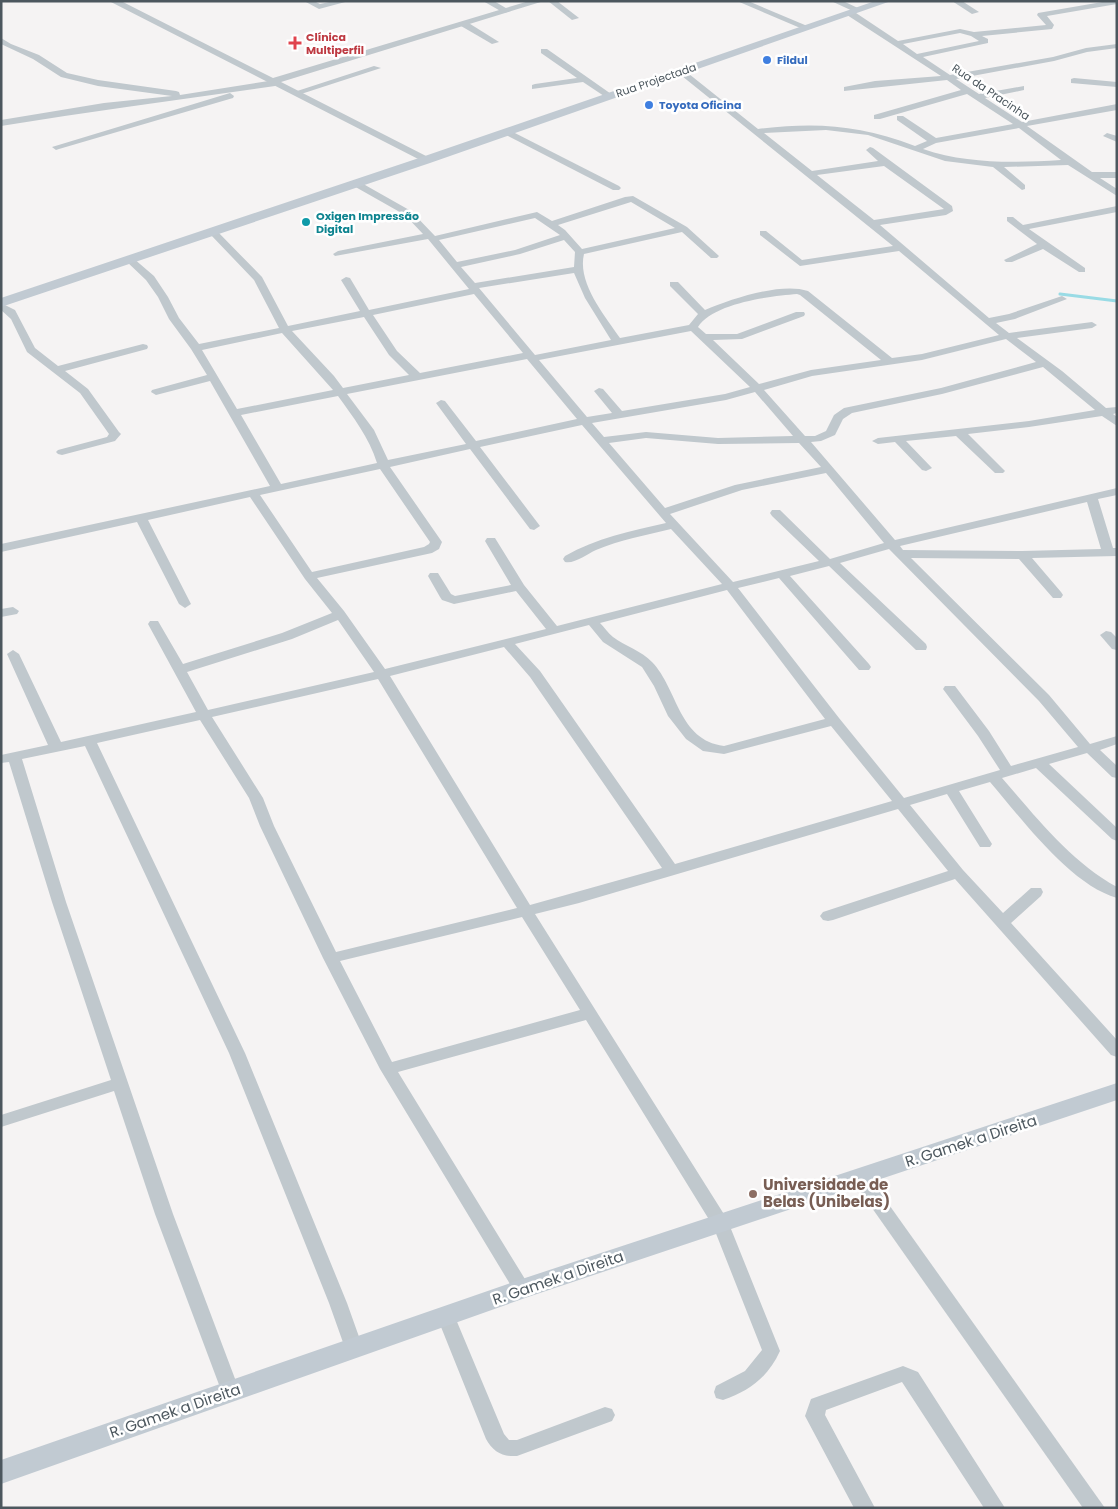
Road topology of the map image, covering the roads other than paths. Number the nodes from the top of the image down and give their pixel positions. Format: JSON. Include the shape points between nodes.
{"nodes":[{"id":1,"x":113,"y":1,"type":"edge"},
{"id":2,"x":308,"y":1,"type":"edge"},
{"id":3,"x":345,"y":1,"type":"edge"},
{"id":4,"x":487,"y":1,"type":"edge"},
{"id":5,"x":540,"y":1,"type":"edge"},
{"id":6,"x":552,"y":1,"type":"edge"},
{"id":7,"x":741,"y":1,"type":"edge"},
{"id":8,"x":835,"y":1,"type":"edge"},
{"id":9,"x":886,"y":1,"type":"edge"},
{"id":10,"x":956,"y":1,"type":"edge"},
{"id":11,"x":1117,"y":2,"type":"edge"},
{"id":12,"x":507,"y":11,"type":"junction"},
{"id":13,"x":854,"y":11,"type":"junction"},
{"id":14,"x":975,"y":12,"type":"dead end"},
{"id":15,"x":575,"y":18,"type":"dead end"},
{"id":16,"x":464,"y":24,"type":"junction"},
{"id":17,"x":808,"y":28,"type":"junction"},
{"id":18,"x":974,"y":34,"type":"junction"},
{"id":19,"x":1,"y":40,"type":"edge"},
{"id":20,"x":495,"y":42,"type":"dead end"},
{"id":21,"x":898,"y":43,"type":"junction"},
{"id":22,"x":1117,"y":46,"type":"edge"},
{"id":23,"x":5,"y":47,"type":"edge"},
{"id":24,"x":544,"y":51,"type":"dead end"},
{"id":25,"x":917,"y":56,"type":"junction"},
{"id":26,"x":377,"y":68,"type":"dead end"},
{"id":27,"x":681,"y":72,"type":"junction"},
{"id":28,"x":950,"y":78,"type":"junction"},
{"id":29,"x":584,"y":79,"type":"junction"},
{"id":30,"x":1074,"y":80,"type":"dead end"},
{"id":31,"x":274,"y":82,"type":"junction"},
{"id":32,"x":1117,"y":85,"type":"edge"},
{"id":33,"x":535,"y":87,"type":"dead end"},
{"id":34,"x":1021,"y":88,"type":"dead end"},
{"id":35,"x":847,"y":89,"type":"dead end"},
{"id":36,"x":967,"y":91,"type":"junction"},
{"id":37,"x":295,"y":93,"type":"junction"},
{"id":38,"x":190,"y":95,"type":"junction"},
{"id":39,"x":236,"y":95,"type":"junction"},
{"id":40,"x":610,"y":96,"type":"junction"},
{"id":41,"x":976,"y":97,"type":"junction"},
{"id":42,"x":1117,"y":107,"type":"edge"},
{"id":43,"x":1091,"y":111,"type":"junction"},
{"id":44,"x":877,"y":117,"type":"dead end"},
{"id":45,"x":1,"y":118,"type":"edge"},
{"id":46,"x":900,"y":118,"type":"dead end"},
{"id":47,"x":1103,"y":119,"type":"dead end"},
{"id":48,"x":4,"y":123,"type":"edge"},
{"id":49,"x":1019,"y":124,"type":"junction"},
{"id":50,"x":506,"y":132,"type":"junction"},
{"id":51,"x":755,"y":132,"type":"junction"},
{"id":52,"x":1107,"y":136,"type":"dead end"},
{"id":53,"x":1117,"y":140,"type":"edge"},
{"id":54,"x":934,"y":141,"type":"junction"},
{"id":55,"x":56,"y":147,"type":"dead end"},
{"id":56,"x":914,"y":149,"type":"junction"},
{"id":57,"x":870,"y":150,"type":"dead end"},
{"id":58,"x":426,"y":160,"type":"junction"},
{"id":59,"x":1070,"y":162,"type":"junction"},
{"id":60,"x":886,"y":163,"type":"junction"},
{"id":61,"x":997,"y":166,"type":"junction"},
{"id":62,"x":1117,"y":173,"type":"edge"},
{"id":63,"x":808,"y":174,"type":"junction"},
{"id":64,"x":1090,"y":175,"type":"junction"},
{"id":65,"x":355,"y":183,"type":"junction"},
{"id":66,"x":1022,"y":187,"type":"dead end"},
{"id":67,"x":616,"y":188,"type":"dead end"},
{"id":68,"x":1117,"y":193,"type":"edge"},
{"id":69,"x":1117,"y":209,"type":"edge"},
{"id":70,"x":1010,"y":219,"type":"dead end"},
{"id":71,"x":872,"y":223,"type":"junction"},
{"id":72,"x":552,"y":224,"type":"junction"},
{"id":73,"x":1022,"y":228,"type":"junction"},
{"id":74,"x":684,"y":229,"type":"junction"},
{"id":75,"x":213,"y":232,"type":"junction"},
{"id":76,"x":764,"y":232,"type":"dead end"},
{"id":77,"x":432,"y":237,"type":"junction"},
{"id":78,"x":566,"y":237,"type":"junction"},
{"id":79,"x":1044,"y":245,"type":"junction"},
{"id":80,"x":899,"y":248,"type":"junction"},
{"id":81,"x":580,"y":252,"type":"junction"},
{"id":82,"x":338,"y":254,"type":"dead end"},
{"id":83,"x":714,"y":256,"type":"dead end"},
{"id":84,"x":130,"y":260,"type":"junction"},
{"id":85,"x":1008,"y":260,"type":"dead end"},
{"id":86,"x":455,"y":265,"type":"junction"},
{"id":87,"x":580,"y":269,"type":"junction"},
{"id":88,"x":1082,"y":270,"type":"dead end"},
{"id":89,"x":346,"y":280,"type":"dead end"},
{"id":90,"x":674,"y":284,"type":"dead end"},
{"id":91,"x":474,"y":289,"type":"junction"},
{"id":92,"x":1062,"y":299,"type":"dead end"},
{"id":93,"x":1,"y":305,"type":"edge"},
{"id":94,"x":365,"y":314,"type":"junction"},
{"id":95,"x":704,"y":314,"type":"junction"},
{"id":96,"x":800,"y":314,"type":"dead end"},
{"id":97,"x":987,"y":321,"type":"junction"},
{"id":98,"x":1092,"y":325,"type":"dead end"},
{"id":99,"x":693,"y":328,"type":"junction"},
{"id":100,"x":285,"y":330,"type":"junction"},
{"id":101,"x":1006,"y":336,"type":"junction"},
{"id":102,"x":703,"y":337,"type":"junction"},
{"id":103,"x":618,"y":342,"type":"junction"},
{"id":104,"x":143,"y":347,"type":"dead end"},
{"id":105,"x":196,"y":348,"type":"junction"},
{"id":106,"x":532,"y":356,"type":"junction"},
{"id":107,"x":890,"y":362,"type":"junction"},
{"id":108,"x":1045,"y":363,"type":"junction"},
{"id":109,"x":55,"y":370,"type":"junction"},
{"id":110,"x":213,"y":377,"type":"junction"},
{"id":111,"x":417,"y":377,"type":"junction"},
{"id":112,"x":756,"y":387,"type":"junction"},
{"id":113,"x":340,"y":391,"type":"junction"},
{"id":114,"x":599,"y":391,"type":"dead end"},
{"id":115,"x":156,"y":392,"type":"dead end"},
{"id":116,"x":441,"y":403,"type":"dead end"},
{"id":117,"x":1117,"y":410,"type":"edge"},
{"id":118,"x":1102,"y":412,"type":"junction"},
{"id":119,"x":234,"y":413,"type":"junction"},
{"id":120,"x":619,"y":415,"type":"junction"},
{"id":121,"x":585,"y":421,"type":"junction"},
{"id":122,"x":1117,"y":423,"type":"edge"},
{"id":123,"x":960,"y":433,"type":"junction"},
{"id":124,"x":802,"y":439,"type":"junction"},
{"id":125,"x":898,"y":439,"type":"junction"},
{"id":126,"x":601,"y":441,"type":"junction"},
{"id":127,"x":878,"y":441,"type":"dead end"},
{"id":128,"x":473,"y":447,"type":"junction"},
{"id":129,"x":62,"y":452,"type":"dead end"},
{"id":130,"x":384,"y":466,"type":"junction"},
{"id":131,"x":926,"y":468,"type":"dead end"},
{"id":132,"x":828,"y":469,"type":"junction"},
{"id":133,"x":999,"y":471,"type":"dead end"},
{"id":134,"x":278,"y":489,"type":"junction"},
{"id":135,"x":1117,"y":491,"type":"edge"},
{"id":136,"x":253,"y":494,"type":"junction"},
{"id":137,"x":1092,"y":497,"type":"junction"},
{"id":138,"x":663,"y":512,"type":"junction"},
{"id":139,"x":776,"y":513,"type":"dead end"},
{"id":140,"x":141,"y":518,"type":"junction"},
{"id":141,"x":674,"y":525,"type":"junction"},
{"id":142,"x":534,"y":526,"type":"dead end"},
{"id":143,"x":491,"y":542,"type":"dead end"},
{"id":144,"x":1,"y":548,"type":"edge"},
{"id":145,"x":896,"y":549,"type":"junction"},
{"id":146,"x":1113,"y":551,"type":"edge"},
{"id":147,"x":1022,"y":555,"type":"junction"},
{"id":148,"x":569,"y":559,"type":"dead end"},
{"id":149,"x":830,"y":563,"type":"junction"},
{"id":150,"x":782,"y":574,"type":"junction"},
{"id":151,"x":309,"y":576,"type":"junction"},
{"id":152,"x":434,"y":576,"type":"dead end"},
{"id":153,"x":730,"y":586,"type":"junction"},
{"id":154,"x":519,"y":587,"type":"junction"},
{"id":155,"x":1057,"y":595,"type":"dead end"},
{"id":156,"x":185,"y":604,"type":"dead end"},
{"id":157,"x":340,"y":614,"type":"junction"},
{"id":158,"x":592,"y":621,"type":"junction"},
{"id":159,"x":154,"y":624,"type":"dead end"},
{"id":160,"x":555,"y":631,"type":"junction"},
{"id":161,"x":1106,"y":635,"type":"dead end"},
{"id":162,"x":506,"y":642,"type":"junction"},
{"id":163,"x":1117,"y":646,"type":"edge"},
{"id":164,"x":921,"y":647,"type":"dead end"},
{"id":165,"x":13,"y":654,"type":"dead end"},
{"id":166,"x":864,"y":667,"type":"dead end"},
{"id":167,"x":178,"y":670,"type":"junction"},
{"id":168,"x":382,"y":674,"type":"junction"},
{"id":169,"x":950,"y":689,"type":"dead end"},
{"id":170,"x":203,"y":713,"type":"junction"},
{"id":171,"x":834,"y":721,"type":"junction"},
{"id":172,"x":89,"y":740,"type":"junction"},
{"id":173,"x":1117,"y":740,"type":"edge"},
{"id":174,"x":56,"y":747,"type":"junction"},
{"id":175,"x":1089,"y":748,"type":"junction"},
{"id":176,"x":8,"y":757,"type":"edge"},
{"id":177,"x":1039,"y":763,"type":"junction"},
{"id":178,"x":1008,"y":772,"type":"junction"},
{"id":179,"x":1117,"y":774,"type":"edge"},
{"id":180,"x":993,"y":776,"type":"junction"},
{"id":181,"x":951,"y":789,"type":"junction"},
{"id":182,"x":901,"y":803,"type":"junction"},
{"id":183,"x":1117,"y":836,"type":"edge"},
{"id":184,"x":985,"y":844,"type":"dead end"},
{"id":185,"x":671,"y":870,"type":"junction"},
{"id":186,"x":958,"y":873,"type":"junction"},
{"id":187,"x":1036,"y":892,"type":"dead end"},
{"id":188,"x":1117,"y":893,"type":"edge"},
{"id":189,"x":526,"y":911,"type":"junction"},
{"id":190,"x":828,"y":916,"type":"dead end"},
{"id":191,"x":1002,"y":922,"type":"junction"},
{"id":192,"x":331,"y":958,"type":"junction"},
{"id":193,"x":591,"y":1013,"type":"junction"},
{"id":194,"x":1117,"y":1051,"type":"edge"},
{"id":195,"x":388,"y":1069,"type":"junction"},
{"id":196,"x":120,"y":1082,"type":"junction"},
{"id":197,"x":1117,"y":1092,"type":"edge"},
{"id":198,"x":1,"y":1121,"type":"edge"},
{"id":199,"x":859,"y":1176,"type":"junction"},
{"id":200,"x":721,"y":1224,"type":"junction"},
{"id":201,"x":522,"y":1289,"type":"junction"},
{"id":202,"x":446,"y":1316,"type":"junction"},
{"id":203,"x":354,"y":1348,"type":"junction"},
{"id":204,"x":231,"y":1392,"type":"junction"},
{"id":205,"x":723,"y":1392,"type":"dead end"},
{"id":206,"x":605,"y":1415,"type":"dead end"},
{"id":207,"x":1,"y":1472,"type":"edge"},
{"id":208,"x":865,"y":1508,"type":"edge"},
{"id":209,"x":995,"y":1508,"type":"edge"},
{"id":210,"x":1095,"y":1508,"type":"edge"}],
"edges":[{"from":1,"to":31,"type":"street"},
{"from":2,"to":3,"type":"street","via":[[319,8]]},
{"from":4,"to":12,"type":"street"},
{"from":5,"to":12,"type":"street"},
{"from":6,"to":15,"type":"street"},
{"from":7,"to":17,"type":"street"},
{"from":8,"to":13,"type":"street","name":"Rua da Pracinha"},
{"from":9,"to":13,"type":"main road","name":"Rua Projectada"},
{"from":10,"to":14,"type":"street"},
{"from":11,"to":18,"type":"street","via":[[1041,15],[1049,27]]},
{"from":12,"to":16,"type":"street"},
{"from":13,"to":17,"type":"main road","name":"Rua Projectada"},
{"from":13,"to":21,"type":"street","name":"Rua da Pracinha"},
{"from":16,"to":20,"type":"street"},
{"from":16,"to":31,"type":"street"},
{"from":17,"to":27,"type":"main road","name":"Rua Projectada"},
{"from":18,"to":21,"type":"street","via":[[960,31]]},
{"from":18,"to":25,"type":"street","via":[[985,41]]},
{"from":19,"to":23,"type":"street"},
{"from":21,"to":25,"type":"street","name":"Rua da Pracinha"},
{"from":22,"to":28,"type":"street"},
{"from":23,"to":38,"type":"street","via":[[36,57],[64,75]]},
{"from":24,"to":29,"type":"street"},
{"from":25,"to":28,"type":"street","name":"Rua da Pracinha"},
{"from":26,"to":37,"type":"street"},
{"from":27,"to":40,"type":"main road","name":"Rua Projectada"},
{"from":27,"to":51,"type":"street"},
{"from":28,"to":35,"type":"street"},
{"from":28,"to":36,"type":"street","name":"Rua da Pracinha"},
{"from":29,"to":33,"type":"street"},
{"from":29,"to":40,"type":"street"},
{"from":30,"to":32,"type":"street"},
{"from":31,"to":37,"type":"street"},
{"from":31,"to":38,"type":"street"},
{"from":31,"to":39,"type":"street"},
{"from":34,"to":41,"type":"street"},
{"from":36,"to":41,"type":"street","name":"Rua da Pracinha"},
{"from":36,"to":44,"type":"street"},
{"from":37,"to":58,"type":"street"},
{"from":38,"to":48,"type":"street"},
{"from":39,"to":48,"type":"street","via":[[126,112]]},
{"from":39,"to":55,"type":"street"},
{"from":40,"to":50,"type":"main road","name":"Rua Projectada"},
{"from":41,"to":49,"type":"street","name":"Rua da Pracinha"},
{"from":42,"to":43,"type":"street"},
{"from":43,"to":47,"type":"street"},
{"from":43,"to":49,"type":"street"},
{"from":45,"to":48,"type":"street"},
{"from":46,"to":54,"type":"street"},
{"from":49,"to":54,"type":"street"},
{"from":49,"to":59,"type":"street","name":"Rua da Pracinha"},
{"from":50,"to":58,"type":"main road","name":"Rua Projectada"},
{"from":50,"to":67,"type":"street"},
{"from":51,"to":56,"type":"street","via":[[801,127],[852,130]]},
{"from":51,"to":63,"type":"street"},
{"from":52,"to":53,"type":"street"},
{"from":54,"to":56,"type":"street"},
{"from":56,"to":61,"type":"street","via":[[948,159]]},
{"from":57,"to":60,"type":"street"},
{"from":58,"to":65,"type":"main road","name":"Rua Projectada"},
{"from":59,"to":61,"type":"street"},
{"from":59,"to":64,"type":"street","name":"Rua da Pracinha"},
{"from":60,"to":63,"type":"street"},
{"from":60,"to":71,"type":"street","via":[[949,208],[943,213]]},
{"from":61,"to":66,"type":"street"},
{"from":62,"to":64,"type":"street"},
{"from":63,"to":71,"type":"street"},
{"from":64,"to":68,"type":"street","name":"Rua da Pracinha"},
{"from":65,"to":75,"type":"main road","name":"Rua Projectada"},
{"from":65,"to":77,"type":"street","via":[[408,213]]},
{"from":69,"to":73,"type":"street"},
{"from":70,"to":73,"type":"street"},
{"from":71,"to":80,"type":"street"},
{"from":72,"to":74,"type":"street","via":[[628,199],[636,200]]},
{"from":72,"to":77,"type":"street","via":[[537,215]]},
{"from":72,"to":78,"type":"street"},
{"from":73,"to":79,"type":"street"},
{"from":74,"to":81,"type":"street"},
{"from":74,"to":83,"type":"street"},
{"from":75,"to":84,"type":"main road","name":"Rua Projectada"},
{"from":75,"to":100,"type":"street","via":[[258,278]]},
{"from":76,"to":80,"type":"street","via":[[800,263]]},
{"from":77,"to":82,"type":"street"},
{"from":77,"to":86,"type":"street"},
{"from":78,"to":81,"type":"street"},
{"from":78,"to":86,"type":"street","via":[[517,252]]},
{"from":79,"to":85,"type":"street"},
{"from":79,"to":88,"type":"street"},
{"from":80,"to":97,"type":"street"},
{"from":81,"to":87,"type":"street","via":[[577,260]]},
{"from":84,"to":93,"type":"main road","name":"Rua Projectada"},
{"from":84,"to":105,"type":"street","via":[[150,278]]},
{"from":86,"to":91,"type":"street"},
{"from":87,"to":91,"type":"street"},
{"from":87,"to":103,"type":"street","via":[[590,300]]},
{"from":89,"to":94,"type":"street"},
{"from":90,"to":95,"type":"street"},
{"from":91,"to":94,"type":"street"},
{"from":91,"to":106,"type":"street"},
{"from":92,"to":97,"type":"street","via":[[1011,317]]},
{"from":93,"to":109,"type":"street","via":[[11,312],[31,350]]},
{"from":94,"to":100,"type":"street"},
{"from":94,"to":111,"type":"street","via":[[393,353]]},
{"from":95,"to":99,"type":"street"},
{"from":95,"to":107,"type":"street","via":[[734,302],[798,291]]},
{"from":96,"to":102,"type":"street","via":[[738,337]]},
{"from":97,"to":101,"type":"street"},
{"from":98,"to":101,"type":"street"},
{"from":99,"to":102,"type":"street"},
{"from":99,"to":103,"type":"street"},
{"from":100,"to":105,"type":"street"},
{"from":100,"to":113,"type":"street"},
{"from":101,"to":107,"type":"street","via":[[952,351]]},
{"from":101,"to":108,"type":"street"},
{"from":102,"to":112,"type":"street"},
{"from":103,"to":106,"type":"street"},
{"from":104,"to":109,"type":"street"},
{"from":105,"to":110,"type":"street"},
{"from":106,"to":111,"type":"street"},
{"from":106,"to":121,"type":"street"},
{"from":107,"to":112,"type":"street","via":[[812,373]]},
{"from":108,"to":118,"type":"street"},
{"from":108,"to":124,"type":"street","via":[[942,391],[848,410],[838,417],[826,437]]},
{"from":109,"to":129,"type":"street","via":[[84,390],[115,434],[111,439]]},
{"from":110,"to":115,"type":"street"},
{"from":110,"to":119,"type":"street"},
{"from":111,"to":113,"type":"street"},
{"from":112,"to":120,"type":"street","via":[[726,397]]},
{"from":112,"to":124,"type":"street"},
{"from":113,"to":119,"type":"street"},
{"from":113,"to":130,"type":"street","via":[[368,430]]},
{"from":114,"to":120,"type":"street"},
{"from":116,"to":128,"type":"street"},
{"from":117,"to":118,"type":"street"},
{"from":118,"to":122,"type":"street"},
{"from":118,"to":123,"type":"street"},
{"from":119,"to":134,"type":"street"},
{"from":120,"to":121,"type":"street"},
{"from":121,"to":126,"type":"street"},
{"from":121,"to":128,"type":"street"},
{"from":123,"to":125,"type":"street"},
{"from":123,"to":133,"type":"street"},
{"from":124,"to":126,"type":"street","via":[[718,441],[646,435]]},
{"from":124,"to":132,"type":"street"},
{"from":125,"to":127,"type":"street"},
{"from":125,"to":131,"type":"street"},
{"from":126,"to":138,"type":"street"},
{"from":128,"to":130,"type":"street"},
{"from":128,"to":142,"type":"street"},
{"from":130,"to":134,"type":"street"},
{"from":130,"to":151,"type":"street","via":[[433,536],[435,546]]},
{"from":132,"to":138,"type":"street","via":[[758,482]]},
{"from":132,"to":145,"type":"street"},
{"from":134,"to":136,"type":"street"},
{"from":135,"to":137,"type":"street"},
{"from":136,"to":140,"type":"street"},
{"from":136,"to":151,"type":"street"},
{"from":137,"to":145,"type":"street"},
{"from":137,"to":146,"type":"street"},
{"from":138,"to":141,"type":"street"},
{"from":139,"to":149,"type":"street"},
{"from":140,"to":144,"type":"street"},
{"from":140,"to":156,"type":"street"},
{"from":141,"to":148,"type":"street","via":[[603,544]]},
{"from":141,"to":153,"type":"street"},
{"from":143,"to":154,"type":"street"},
{"from":145,"to":147,"type":"street"},
{"from":145,"to":149,"type":"street"},
{"from":145,"to":175,"type":"street","via":[[986,638]]},
{"from":146,"to":147,"type":"street"},
{"from":147,"to":155,"type":"street"},
{"from":149,"to":150,"type":"street"},
{"from":149,"to":164,"type":"street"},
{"from":150,"to":153,"type":"street"},
{"from":150,"to":166,"type":"street"},
{"from":151,"to":157,"type":"street"},
{"from":152,"to":154,"type":"street","via":[[446,597],[454,600]]},
{"from":153,"to":158,"type":"street"},
{"from":153,"to":171,"type":"street"},
{"from":154,"to":160,"type":"street"},
{"from":157,"to":167,"type":"street","via":[[287,636]]},
{"from":157,"to":168,"type":"street"},
{"from":158,"to":160,"type":"street"},
{"from":158,"to":171,"type":"street","via":[[608,639],[646,664],[682,726],[708,748],[724,750]]},
{"from":159,"to":167,"type":"street"},
{"from":160,"to":162,"type":"street"},
{"from":161,"to":163,"type":"street"},
{"from":162,"to":168,"type":"street"},
{"from":162,"to":185,"type":"street","via":[[535,674]]},
{"from":165,"to":174,"type":"street"},
{"from":167,"to":170,"type":"street"},
{"from":168,"to":170,"type":"street"},
{"from":168,"to":189,"type":"street"},
{"from":169,"to":178,"type":"street"},
{"from":170,"to":172,"type":"street"},
{"from":170,"to":192,"type":"street","via":[[256,798]]},
{"from":171,"to":182,"type":"street"},
{"from":172,"to":174,"type":"street"},
{"from":172,"to":203,"type":"street","via":[[237,1054]]},
{"from":173,"to":175,"type":"street"},
{"from":174,"to":176,"type":"street"},
{"from":175,"to":177,"type":"street"},
{"from":175,"to":179,"type":"street"},
{"from":176,"to":196,"type":"street"},
{"from":177,"to":178,"type":"street"},
{"from":177,"to":183,"type":"street"},
{"from":178,"to":180,"type":"street"},
{"from":180,"to":181,"type":"street"},
{"from":180,"to":188,"type":"street","via":[[1078,869]]},
{"from":181,"to":182,"type":"street"},
{"from":181,"to":184,"type":"street"},
{"from":182,"to":185,"type":"street"},
{"from":182,"to":186,"type":"street"},
{"from":185,"to":189,"type":"street"},
{"from":186,"to":190,"type":"street"},
{"from":186,"to":191,"type":"street"},
{"from":187,"to":191,"type":"street"},
{"from":189,"to":192,"type":"street"},
{"from":189,"to":193,"type":"street"},
{"from":191,"to":194,"type":"street"},
{"from":192,"to":195,"type":"street"},
{"from":193,"to":195,"type":"street"},
{"from":193,"to":200,"type":"street"},
{"from":195,"to":201,"type":"street"},
{"from":196,"to":198,"type":"street"},
{"from":196,"to":204,"type":"street","via":[[164,1214]]},
{"from":197,"to":199,"type":"main road","name":"R. Gamek a Direita"},
{"from":199,"to":200,"type":"main road","name":"R. Gamek a Direita"},
{"from":199,"to":210,"type":"street"},
{"from":200,"to":201,"type":"main road","name":"R. Gamek a Direita"},
{"from":200,"to":205,"type":"street","via":[[771,1350],[762,1368],[748,1380]]},
{"from":201,"to":202,"type":"main road","name":"R. Gamek a Direita"},
{"from":202,"to":203,"type":"main road","name":"R. Gamek a Direita"},
{"from":202,"to":206,"type":"street","via":[[501,1446],[517,1448]]},
{"from":203,"to":204,"type":"main road","name":"R. Gamek a Direita"},
{"from":204,"to":207,"type":"main road","name":"R. Gamek a Direita"},
{"from":208,"to":209,"type":"street","via":[[815,1412],[818,1405],[903,1374],[911,1378]]}]}
